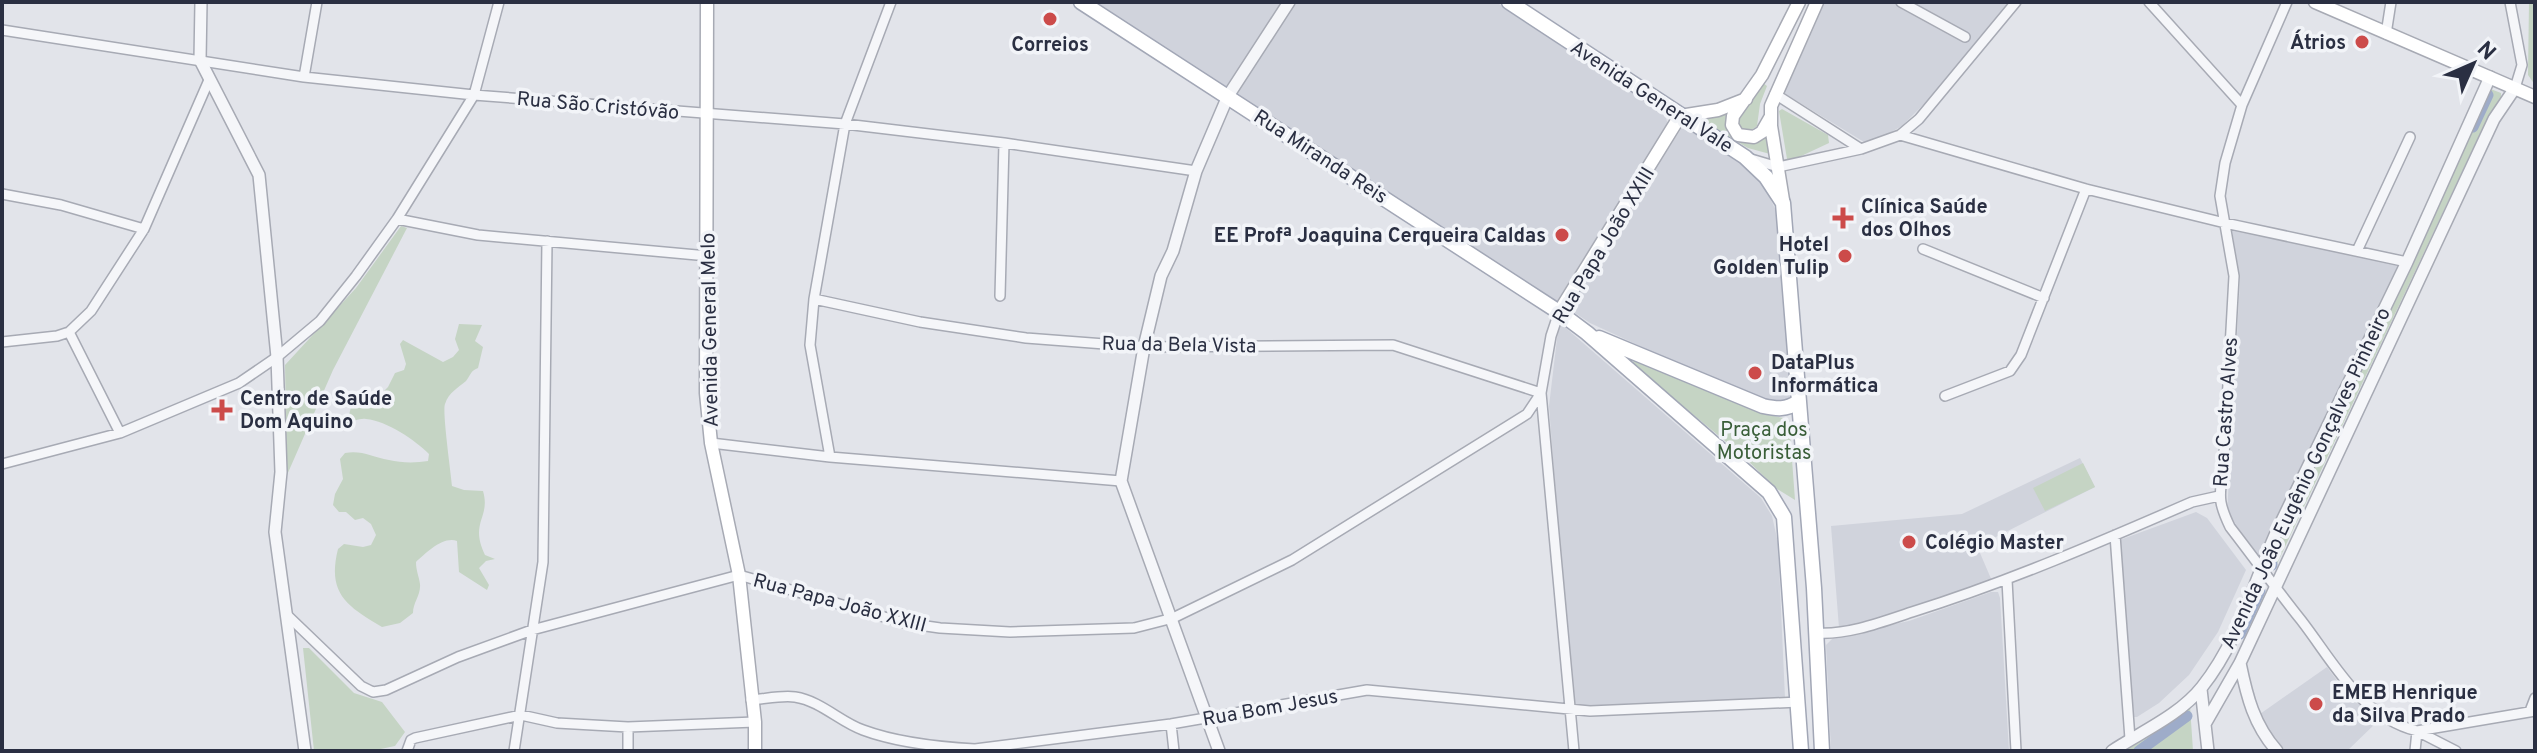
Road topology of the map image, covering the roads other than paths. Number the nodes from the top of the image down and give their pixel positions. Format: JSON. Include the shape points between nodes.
{"nodes":[{"id":1,"x":201,"y":2,"type":"edge"},
{"id":2,"x":317,"y":2,"type":"edge"},
{"id":3,"x":499,"y":2,"type":"edge"},
{"id":4,"x":707,"y":2,"type":"edge"},
{"id":5,"x":891,"y":2,"type":"edge"},
{"id":6,"x":1081,"y":2,"type":"edge"},
{"id":7,"x":1289,"y":2,"type":"edge"},
{"id":8,"x":1509,"y":2,"type":"edge"},
{"id":9,"x":1799,"y":2,"type":"edge"},
{"id":10,"x":1817,"y":2,"type":"edge"},
{"id":11,"x":1901,"y":2,"type":"edge"},
{"id":12,"x":2016,"y":2,"type":"edge"},
{"id":13,"x":2149,"y":2,"type":"edge"},
{"id":14,"x":2287,"y":2,"type":"edge"},
{"id":15,"x":2315,"y":2,"type":"edge"},
{"id":16,"x":2391,"y":2,"type":"edge"},
{"id":17,"x":2510,"y":2,"type":"edge"},
{"id":18,"x":2,"y":30,"type":"edge"},
{"id":19,"x":2386,"y":34,"type":"junction"},
{"id":20,"x":1965,"y":37,"type":"dead end"},
{"id":21,"x":200,"y":60,"type":"junction"},
{"id":22,"x":304,"y":77,"type":"junction"},
{"id":23,"x":2490,"y":77,"type":"junction"},
{"id":24,"x":209,"y":80,"type":"junction"},
{"id":25,"x":2515,"y":88,"type":"junction"},
{"id":26,"x":1775,"y":94,"type":"junction"},
{"id":27,"x":474,"y":95,"type":"junction"},
{"id":28,"x":1228,"y":96,"type":"junction"},
{"id":29,"x":2535,"y":97,"type":"edge"},
{"id":30,"x":1746,"y":99,"type":"junction"},
{"id":31,"x":2242,"y":105,"type":"junction"},
{"id":32,"x":706,"y":115,"type":"junction"},
{"id":33,"x":1680,"y":116,"type":"junction"},
{"id":34,"x":1770,"y":118,"type":"junction"},
{"id":35,"x":845,"y":124,"type":"junction"},
{"id":36,"x":1900,"y":135,"type":"junction"},
{"id":37,"x":2410,"y":137,"type":"dead end"},
{"id":38,"x":1004,"y":143,"type":"junction"},
{"id":39,"x":1861,"y":149,"type":"junction"},
{"id":40,"x":1745,"y":157,"type":"junction"},
{"id":41,"x":1778,"y":167,"type":"junction"},
{"id":42,"x":1196,"y":171,"type":"junction"},
{"id":43,"x":2086,"y":189,"type":"junction"},
{"id":44,"x":2,"y":194,"type":"edge"},
{"id":45,"x":1783,"y":203,"type":"junction"},
{"id":46,"x":397,"y":219,"type":"junction"},
{"id":47,"x":2225,"y":223,"type":"junction"},
{"id":48,"x":144,"y":229,"type":"junction"},
{"id":49,"x":547,"y":241,"type":"junction"},
{"id":50,"x":1923,"y":249,"type":"dead end"},
{"id":51,"x":2357,"y":251,"type":"junction"},
{"id":52,"x":708,"y":256,"type":"junction"},
{"id":53,"x":2407,"y":262,"type":"junction"},
{"id":54,"x":1000,"y":296,"type":"dead end"},
{"id":55,"x":2044,"y":298,"type":"junction"},
{"id":56,"x":814,"y":299,"type":"junction"},
{"id":57,"x":1559,"y":312,"type":"junction"},
{"id":58,"x":69,"y":332,"type":"junction"},
{"id":59,"x":1587,"y":333,"type":"junction"},
{"id":60,"x":2,"y":342,"type":"edge"},
{"id":61,"x":1144,"y":347,"type":"junction"},
{"id":62,"x":277,"y":357,"type":"junction"},
{"id":63,"x":1541,"y":393,"type":"junction"},
{"id":64,"x":1945,"y":396,"type":"dead end"},
{"id":65,"x":1798,"y":402,"type":"junction"},
{"id":66,"x":120,"y":433,"type":"junction"},
{"id":67,"x":711,"y":443,"type":"junction"},
{"id":68,"x":830,"y":457,"type":"junction"},
{"id":69,"x":2,"y":464,"type":"edge"},
{"id":70,"x":1121,"y":481,"type":"junction"},
{"id":71,"x":2219,"y":496,"type":"junction"},
{"id":72,"x":2115,"y":535,"type":"junction"},
{"id":73,"x":2262,"y":569,"type":"junction"},
{"id":74,"x":739,"y":575,"type":"junction"},
{"id":75,"x":2007,"y":580,"type":"junction"},
{"id":76,"x":2275,"y":589,"type":"junction"},
{"id":77,"x":287,"y":615,"type":"junction"},
{"id":78,"x":1173,"y":618,"type":"junction"},
{"id":79,"x":532,"y":630,"type":"junction"},
{"id":80,"x":1817,"y":633,"type":"junction"},
{"id":81,"x":2240,"y":663,"type":"junction"},
{"id":82,"x":2201,"y":689,"type":"junction"},
{"id":83,"x":2535,"y":698,"type":"edge"},
{"id":84,"x":751,"y":700,"type":"junction"},
{"id":85,"x":1799,"y":702,"type":"junction"},
{"id":86,"x":1572,"y":708,"type":"junction"},
{"id":87,"x":2532,"y":711,"type":"edge"},
{"id":88,"x":521,"y":715,"type":"junction"},
{"id":89,"x":1208,"y":718,"type":"junction"},
{"id":90,"x":755,"y":722,"type":"junction"},
{"id":91,"x":1171,"y":724,"type":"junction"},
{"id":92,"x":2205,"y":724,"type":"junction"},
{"id":93,"x":628,"y":727,"type":"junction"},
{"id":94,"x":2417,"y":731,"type":"junction"},
{"id":95,"x":2130,"y":739,"type":"junction"},
{"id":96,"x":305,"y":751,"type":"edge"},
{"id":97,"x":407,"y":751,"type":"edge"},
{"id":98,"x":514,"y":751,"type":"edge"},
{"id":99,"x":628,"y":751,"type":"edge"},
{"id":100,"x":755,"y":751,"type":"edge"},
{"id":101,"x":1174,"y":751,"type":"edge"},
{"id":102,"x":1219,"y":751,"type":"edge"},
{"id":103,"x":1574,"y":751,"type":"edge"},
{"id":104,"x":1801,"y":751,"type":"edge"},
{"id":105,"x":1822,"y":751,"type":"edge"},
{"id":106,"x":2016,"y":751,"type":"edge"},
{"id":107,"x":2112,"y":751,"type":"edge"},
{"id":108,"x":2208,"y":751,"type":"edge"},
{"id":109,"x":2277,"y":751,"type":"edge"},
{"id":110,"x":2415,"y":751,"type":"edge"},
{"id":111,"x":2456,"y":751,"type":"edge"}],
"edges":[{"from":1,"to":21,"type":"street"},
{"from":2,"to":22,"type":"street"},
{"from":3,"to":27,"type":"street"},
{"from":4,"to":32,"type":"main road","name":"Avenida General Melo"},
{"from":5,"to":35,"type":"street"},
{"from":6,"to":28,"type":"main road","name":"Rua Miranda Reis"},
{"from":7,"to":28,"type":"street"},
{"from":8,"to":33,"type":"main road","name":"Avenida General Vale"},
{"from":9,"to":30,"type":"main road"},
{"from":10,"to":26,"type":"main road"},
{"from":11,"to":20,"type":"street"},
{"from":12,"to":36,"type":"street"},
{"from":13,"to":31,"type":"street"},
{"from":14,"to":31,"type":"street","name":"Rua Castro Alves"},
{"from":15,"to":19,"type":"main road"},
{"from":16,"to":19,"type":"street"},
{"from":17,"to":25,"type":"street","via":[[2522,65]]},
{"from":18,"to":21,"type":"street","name":"Rua São Cristóvão"},
{"from":19,"to":23,"type":"main road"},
{"from":21,"to":22,"type":"street","name":"Rua São Cristóvão"},
{"from":21,"to":24,"type":"street"},
{"from":22,"to":27,"type":"street","name":"Rua São Cristóvão"},
{"from":23,"to":25,"type":"main road"},
{"from":23,"to":53,"type":"street","name":"Avenida João Eugênio Gonçalves Pinheiro"},
{"from":24,"to":48,"type":"street"},
{"from":24,"to":62,"type":"street","via":[[259,175]]},
{"from":25,"to":29,"type":"main road"},
{"from":25,"to":76,"type":"street","name":"Avenida João Eugênio Gonçalves Pinheiro","via":[[2494,119]]},
{"from":26,"to":34,"type":"main road"},
{"from":26,"to":39,"type":"street"},
{"from":27,"to":32,"type":"street","name":"Rua São Cristóvão"},
{"from":27,"to":46,"type":"street"},
{"from":28,"to":42,"type":"street"},
{"from":28,"to":57,"type":"main road","name":"Rua Miranda Reis"},
{"from":30,"to":33,"type":"main road"},
{"from":30,"to":34,"type":"main road","via":[[1733,116],[1738,135],[1759,135]]},
{"from":31,"to":47,"type":"street","name":"Rua Castro Alves","via":[[2220,196]]},
{"from":32,"to":35,"type":"street","name":"Rua São Cristóvão"},
{"from":32,"to":52,"type":"main road","name":"Avenida General Melo"},
{"from":33,"to":40,"type":"main road","name":"Avenida General Vale"},
{"from":33,"to":57,"type":"main road","name":"Rua Papa João XXIII"},
{"from":34,"to":41,"type":"main road"},
{"from":35,"to":38,"type":"street","name":"Rua São Cristóvão"},
{"from":35,"to":56,"type":"street"},
{"from":36,"to":39,"type":"street"},
{"from":36,"to":43,"type":"street"},
{"from":37,"to":51,"type":"street"},
{"from":38,"to":42,"type":"street","name":"Rua São Cristóvão"},
{"from":38,"to":54,"type":"street"},
{"from":39,"to":41,"type":"street"},
{"from":40,"to":41,"type":"street"},
{"from":40,"to":45,"type":"main road","name":"Avenida General Vale"},
{"from":41,"to":45,"type":"main road"},
{"from":42,"to":61,"type":"street"},
{"from":43,"to":47,"type":"street"},
{"from":43,"to":55,"type":"street"},
{"from":44,"to":48,"type":"street"},
{"from":45,"to":65,"type":"main road"},
{"from":46,"to":49,"type":"street","via":[[478,235]]},
{"from":46,"to":62,"type":"street","via":[[320,321]]},
{"from":47,"to":51,"type":"street"},
{"from":47,"to":71,"type":"street","name":"Rua Castro Alves","via":[[2234,276]]},
{"from":48,"to":58,"type":"street","via":[[91,311]]},
{"from":49,"to":52,"type":"street"},
{"from":49,"to":79,"type":"street","via":[[543,562]]},
{"from":50,"to":55,"type":"street"},
{"from":51,"to":53,"type":"street"},
{"from":52,"to":67,"type":"main road","name":"Avenida General Melo","via":[[706,393]]},
{"from":53,"to":73,"type":"street","name":"Avenida João Eugênio Gonçalves Pinheiro"},
{"from":55,"to":64,"type":"street","via":[[2010,371]]},
{"from":56,"to":61,"type":"street","name":"Rua da Bela Vista","via":[[1026,338]]},
{"from":56,"to":68,"type":"street","via":[[810,345]]},
{"from":57,"to":59,"type":"main road"},
{"from":57,"to":63,"type":"street","name":"Rua Papa João XXIII"},
{"from":58,"to":60,"type":"street"},
{"from":58,"to":66,"type":"street"},
{"from":59,"to":65,"type":"main road","via":[[1763,406],[1778,410]]},
{"from":59,"to":85,"type":"main road","via":[[1769,492],[1784,517]]},
{"from":61,"to":63,"type":"street","name":"Rua da Bela Vista","via":[[1393,345]]},
{"from":61,"to":70,"type":"street"},
{"from":62,"to":66,"type":"street","via":[[239,383]]},
{"from":62,"to":77,"type":"street","via":[[281,472],[275,532]]},
{"from":63,"to":78,"type":"street","name":"Rua Papa João XXIII","via":[[1527,414],[1292,560]]},
{"from":63,"to":86,"type":"street"},
{"from":65,"to":80,"type":"main road"},
{"from":66,"to":69,"type":"street"},
{"from":67,"to":68,"type":"street"},
{"from":67,"to":74,"type":"main road","name":"Avenida General Melo"},
{"from":68,"to":70,"type":"street"},
{"from":70,"to":78,"type":"street"},
{"from":71,"to":72,"type":"street"},
{"from":71,"to":73,"type":"street","name":"Rua Castro Alves","via":[[2230,527]]},
{"from":72,"to":75,"type":"street"},
{"from":72,"to":95,"type":"street"},
{"from":73,"to":76,"type":"street","name":"Rua Castro Alves"},
{"from":73,"to":82,"type":"street","name":"Avenida João Eugênio Gonçalves Pinheiro","via":[[2234,634]]},
{"from":74,"to":78,"type":"street","name":"Rua Papa João XXIII","via":[[905,623],[940,628],[1134,628]]},
{"from":74,"to":79,"type":"street","name":"Rua Papa João XXIII"},
{"from":74,"to":84,"type":"main road","name":"Avenida General Melo"},
{"from":75,"to":80,"type":"street","via":[[1880,622]]},
{"from":75,"to":106,"type":"street"},
{"from":76,"to":81,"type":"street","name":"Avenida João Eugênio Gonçalves Pinheiro"},
{"from":76,"to":94,"type":"street","name":"Rua Castro Alves","via":[[2356,695],[2385,719]]},
{"from":77,"to":79,"type":"street","name":"Rua Papa João XXIII","via":[[373,692]]},
{"from":77,"to":96,"type":"street"},
{"from":78,"to":89,"type":"street"},
{"from":79,"to":88,"type":"street"},
{"from":80,"to":105,"type":"main road"},
{"from":81,"to":92,"type":"street","name":"Avenida João Eugênio Gonçalves Pinheiro"},
{"from":81,"to":109,"type":"street","via":[[2251,711]]},
{"from":82,"to":92,"type":"street"},
{"from":82,"to":95,"type":"street","name":"Avenida João Eugênio Gonçalves Pinheiro"},
{"from":83,"to":87,"type":"street"},
{"from":84,"to":90,"type":"main road","name":"Avenida General Melo"},
{"from":84,"to":91,"type":"street","name":"Rua Bom Jesus","via":[[795,697],[859,729],[975,749]]},
{"from":85,"to":86,"type":"street","name":"Rua Bom Jesus"},
{"from":85,"to":104,"type":"main road"},
{"from":86,"to":89,"type":"street","name":"Rua Bom Jesus","via":[[1367,690]]},
{"from":86,"to":103,"type":"street"},
{"from":87,"to":94,"type":"street"},
{"from":88,"to":93,"type":"street"},
{"from":88,"to":97,"type":"street","via":[[415,738]]},
{"from":88,"to":98,"type":"street"},
{"from":89,"to":91,"type":"street","name":"Rua Bom Jesus"},
{"from":89,"to":102,"type":"street"},
{"from":90,"to":93,"type":"street"},
{"from":90,"to":100,"type":"main road","name":"Avenida General Melo"},
{"from":91,"to":101,"type":"street"},
{"from":92,"to":108,"type":"street"},
{"from":93,"to":99,"type":"street"},
{"from":94,"to":110,"type":"street"},
{"from":94,"to":111,"type":"street","name":"Rua Castro Alves"},
{"from":95,"to":107,"type":"street","name":"Avenida João Eugênio Gonçalves Pinheiro"}]}
